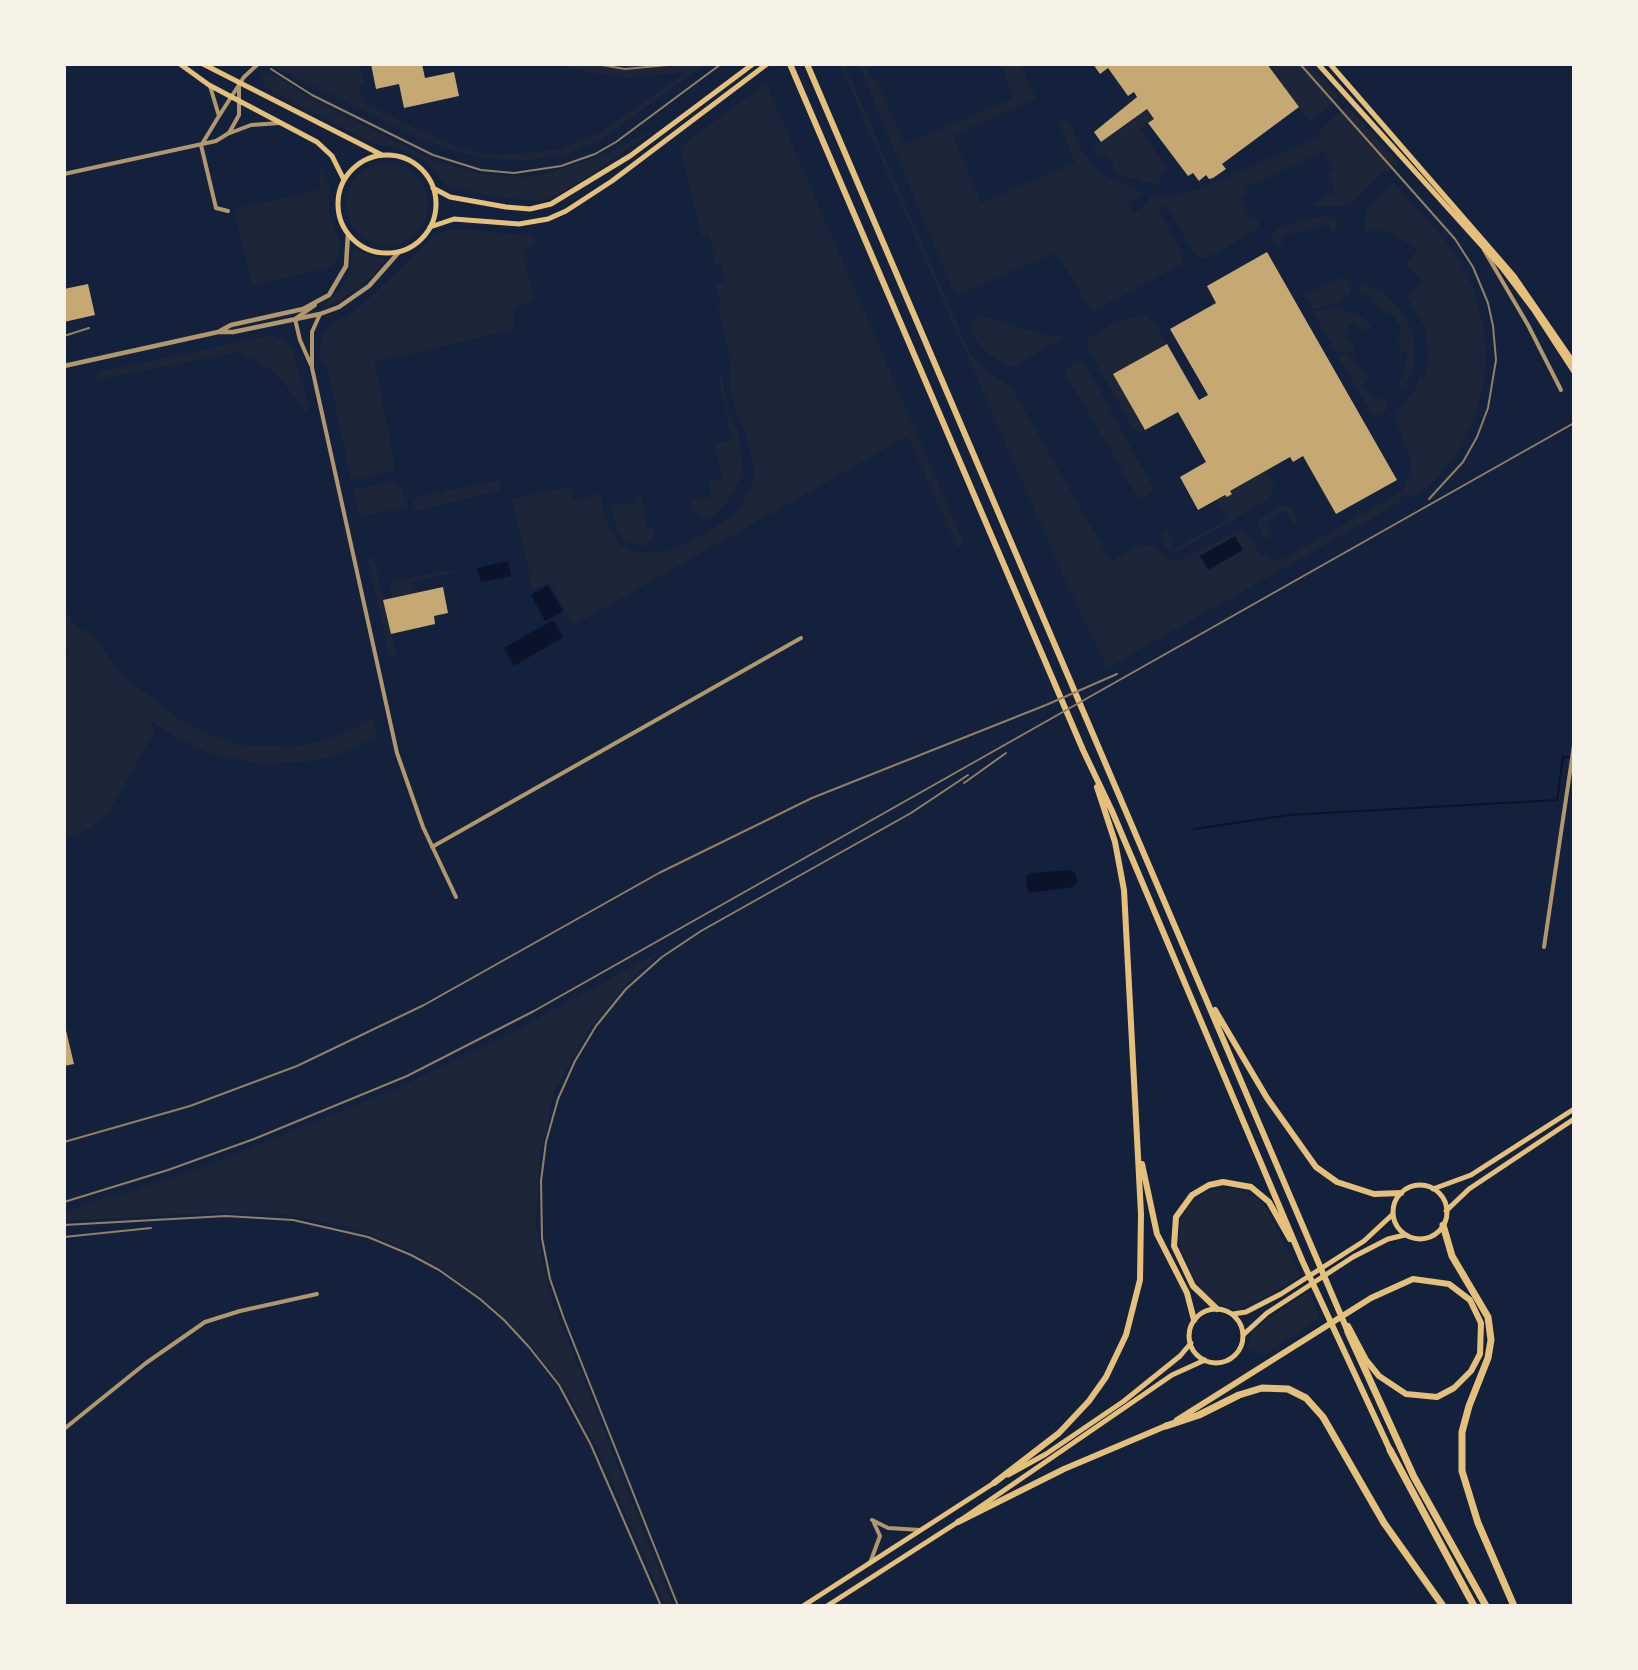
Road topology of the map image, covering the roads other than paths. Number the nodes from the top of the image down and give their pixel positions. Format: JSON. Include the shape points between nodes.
{"nodes":[{"id":1,"x":180,"y":64,"type":"edge"},
{"id":2,"x":203,"y":64,"type":"edge"},
{"id":3,"x":258,"y":64,"type":"edge"},
{"id":4,"x":753,"y":64,"type":"edge"},
{"id":5,"x":767,"y":64,"type":"edge"},
{"id":6,"x":790,"y":64,"type":"edge"},
{"id":7,"x":807,"y":64,"type":"edge"},
{"id":8,"x":1318,"y":64,"type":"edge"},
{"id":9,"x":1330,"y":64,"type":"edge"},
{"id":10,"x":209,"y":85,"type":"junction"},
{"id":11,"x":239,"y":85,"type":"junction"},
{"id":12,"x":232,"y":98,"type":"junction"},
{"id":13,"x":240,"y":102,"type":"junction"},
{"id":14,"x":219,"y":116,"type":"junction"},
{"id":15,"x":282,"y":123,"type":"junction"},
{"id":16,"x":229,"y":133,"type":"junction"},
{"id":17,"x":201,"y":144,"type":"junction"},
{"id":18,"x":382,"y":155,"type":"junction"},
{"id":19,"x":64,"y":174,"type":"edge"},
{"id":20,"x":344,"y":180,"type":"junction"},
{"id":21,"x":433,"y":188,"type":"junction"},
{"id":22,"x":228,"y":212,"type":"dead end"},
{"id":23,"x":430,"y":227,"type":"junction"},
{"id":24,"x":348,"y":234,"type":"junction"},
{"id":25,"x":1479,"y":242,"type":"junction"},
{"id":26,"x":399,"y":252,"type":"junction"},
{"id":27,"x":317,"y":303,"type":"junction"},
{"id":28,"x":320,"y":314,"type":"junction"},
{"id":29,"x":295,"y":320,"type":"junction"},
{"id":30,"x":218,"y":332,"type":"junction"},
{"id":31,"x":1574,"y":363,"type":"edge"},
{"id":32,"x":64,"y":366,"type":"edge"},
{"id":33,"x":312,"y":368,"type":"junction"},
{"id":34,"x":1574,"y":372,"type":"edge"},
{"id":35,"x":1560,"y":390,"type":"dead end"},
{"id":36,"x":801,"y":638,"type":"dead end"},
{"id":37,"x":1573,"y":747,"type":"edge"},
{"id":38,"x":1083,"y":750,"type":"junction"},
{"id":39,"x":432,"y":847,"type":"junction"},
{"id":40,"x":456,"y":897,"type":"dead end"},
{"id":41,"x":1544,"y":947,"type":"dead end"},
{"id":42,"x":1202,"y":989,"type":"junction"},
{"id":43,"x":1574,"y":1110,"type":"edge"},
{"id":44,"x":1574,"y":1121,"type":"edge"},
{"id":45,"x":1137,"y":1136,"type":"junction"},
{"id":46,"x":1433,"y":1189,"type":"junction"},
{"id":47,"x":1401,"y":1193,"type":"junction"},
{"id":48,"x":1446,"y":1211,"type":"junction"},
{"id":49,"x":1393,"y":1214,"type":"junction"},
{"id":50,"x":1443,"y":1225,"type":"junction"},
{"id":51,"x":1405,"y":1235,"type":"junction"},
{"id":52,"x":1302,"y":1260,"type":"junction"},
{"id":53,"x":317,"y":1294,"type":"dead end"},
{"id":54,"x":1336,"y":1301,"type":"junction"},
{"id":55,"x":1217,"y":1309,"type":"junction"},
{"id":56,"x":1233,"y":1314,"type":"junction"},
{"id":57,"x":1194,"y":1320,"type":"junction"},
{"id":58,"x":1348,"y":1332,"type":"joint"},
{"id":59,"x":1243,"y":1335,"type":"junction"},
{"id":60,"x":1191,"y":1343,"type":"junction"},
{"id":61,"x":1206,"y":1360,"type":"junction"},
{"id":62,"x":1166,"y":1426,"type":"junction"},
{"id":63,"x":64,"y":1429,"type":"edge"},
{"id":64,"x":1390,"y":1450,"type":"joint"},
{"id":65,"x":994,"y":1483,"type":"junction"},
{"id":66,"x":958,"y":1522,"type":"junction"},
{"id":67,"x":922,"y":1530,"type":"junction"},
{"id":68,"x":869,"y":1564,"type":"junction"},
{"id":69,"x":803,"y":1605,"type":"edge"},
{"id":70,"x":827,"y":1605,"type":"edge"},
{"id":71,"x":1443,"y":1605,"type":"edge"},
{"id":72,"x":1474,"y":1605,"type":"edge"},
{"id":73,"x":1486,"y":1605,"type":"edge"},
{"id":74,"x":1514,"y":1605,"type":"edge"}],
"edges":[{"from":1,"to":10,"type":"main road"},
{"from":2,"to":11,"type":"main road"},
{"from":3,"to":11,"type":"street"},
{"from":4,"to":21,"type":"main road","via":[[630,156],[561,199],[541,207],[486,204]]},
{"from":5,"to":23,"type":"main road","via":[[612,182],[566,211],[532,222],[454,219]]},
{"from":6,"to":38,"type":"highway"},
{"from":7,"to":42,"type":"highway"},
{"from":8,"to":25,"type":"main road"},
{"from":9,"to":31,"type":"main road","via":[[1514,276]]},
{"from":10,"to":12,"type":"main road"},
{"from":10,"to":14,"type":"street"},
{"from":11,"to":12,"type":"street"},
{"from":11,"to":13,"type":"street"},
{"from":11,"to":18,"type":"main road"},
{"from":12,"to":13,"type":"main road"},
{"from":12,"to":14,"type":"street"},
{"from":13,"to":15,"type":"main road"},
{"from":13,"to":16,"type":"street","via":[[239,115]]},
{"from":14,"to":17,"type":"street"},
{"from":15,"to":16,"type":"street","via":[[251,124]]},
{"from":15,"to":20,"type":"main road","via":[[327,151]]},
{"from":16,"to":17,"type":"street"},
{"from":17,"to":19,"type":"street"},
{"from":17,"to":22,"type":"street","via":[[216,208]]},
{"from":18,"to":20,"type":"main road","via":[[367,159]]},
{"from":18,"to":21,"type":"main road","via":[[413,162]]},
{"from":20,"to":24,"type":"main road","via":[[338,213]]},
{"from":21,"to":23,"type":"main road","via":[[436,208]]},
{"from":23,"to":26,"type":"main road","via":[[422,238]]},
{"from":24,"to":26,"type":"main road","via":[[371,251]]},
{"from":24,"to":27,"type":"street","via":[[344,273],[329,295]]},
{"from":25,"to":34,"type":"main road","via":[[1533,309]]},
{"from":25,"to":35,"type":"street","via":[[1528,325]]},
{"from":26,"to":28,"type":"street","via":[[369,286],[339,307]]},
{"from":27,"to":29,"type":"street"},
{"from":27,"to":30,"type":"street","via":[[231,325]]},
{"from":28,"to":29,"type":"street"},
{"from":28,"to":33,"type":"street","via":[[312,332]]},
{"from":29,"to":30,"type":"street"},
{"from":29,"to":33,"type":"street"},
{"from":30,"to":32,"type":"street"},
{"from":33,"to":39,"type":"street","via":[[397,753]]},
{"from":36,"to":39,"type":"street"},
{"from":37,"to":41,"type":"street"},
{"from":38,"to":45,"type":"highway","via":[[1115,842],[1124,890]]},
{"from":38,"to":52,"type":"highway"},
{"from":39,"to":40,"type":"street"},
{"from":42,"to":47,"type":"highway","via":[[1268,1098],[1317,1167],[1337,1182],[1374,1194]]},
{"from":42,"to":54,"type":"highway"},
{"from":43,"to":46,"type":"main road","via":[[1471,1175]]},
{"from":44,"to":48,"type":"main road","via":[[1485,1177]]},
{"from":45,"to":57,"type":"highway","via":[[1151,1214],[1193,1308]]},
{"from":45,"to":65,"type":"highway","via":[[1142,1258],[1137,1298],[1126,1335],[1106,1377],[1072,1420]]},
{"from":46,"to":47,"type":"main road","via":[[1413,1186]]},
{"from":46,"to":48,"type":"main road","via":[[1443,1198]]},
{"from":47,"to":49,"type":"main road"},
{"from":48,"to":50,"type":"main road"},
{"from":49,"to":51,"type":"main road"},
{"from":49,"to":56,"type":"main road","via":[[1350,1250],[1281,1294]]},
{"from":50,"to":51,"type":"main road","via":[[1431,1237]]},
{"from":50,"to":74,"type":"highway","via":[[1452,1256],[1488,1317],[1490,1349],[1462,1432],[1462,1471],[1475,1515]]},
{"from":51,"to":59,"type":"main road","via":[[1353,1257],[1284,1301]]},
{"from":52,"to":55,"type":"highway","via":[[1261,1194],[1234,1182],[1203,1188],[1179,1210],[1174,1246],[1193,1286]]},
{"from":52,"to":64,"type":"highway"},
{"from":53,"to":63,"type":"street","via":[[205,1322]]},
{"from":54,"to":58,"type":"highway"},
{"from":54,"to":62,"type":"highway","via":[[1366,1360],[1391,1386],[1406,1394],[1437,1397],[1454,1388],[1471,1371],[1480,1354],[1481,1323],[1470,1300],[1437,1281],[1413,1279],[1371,1298],[1302,1342]]},
{"from":55,"to":56,"type":"main road"},
{"from":55,"to":57,"type":"main road"},
{"from":56,"to":59,"type":"main road"},
{"from":57,"to":60,"type":"main road"},
{"from":58,"to":73,"type":"highway","via":[[1414,1477]]},
{"from":59,"to":61,"type":"main road","via":[[1239,1350],[1228,1360]]},
{"from":60,"to":61,"type":"main road"},
{"from":60,"to":65,"type":"main road","via":[[1157,1376],[1080,1432]]},
{"from":61,"to":66,"type":"main road","via":[[1172,1375]]},
{"from":62,"to":66,"type":"highway","via":[[1064,1469]]},
{"from":62,"to":71,"type":"highway","via":[[1262,1388],[1288,1389],[1306,1398],[1323,1417],[1384,1523]]},
{"from":64,"to":72,"type":"highway"},
{"from":65,"to":67,"type":"main road"},
{"from":66,"to":70,"type":"main road"},
{"from":67,"to":68,"type":"main road"},
{"from":67,"to":68,"type":"street","via":[[888,1528],[872,1520],[880,1536]]},
{"from":68,"to":69,"type":"main road"}]}
